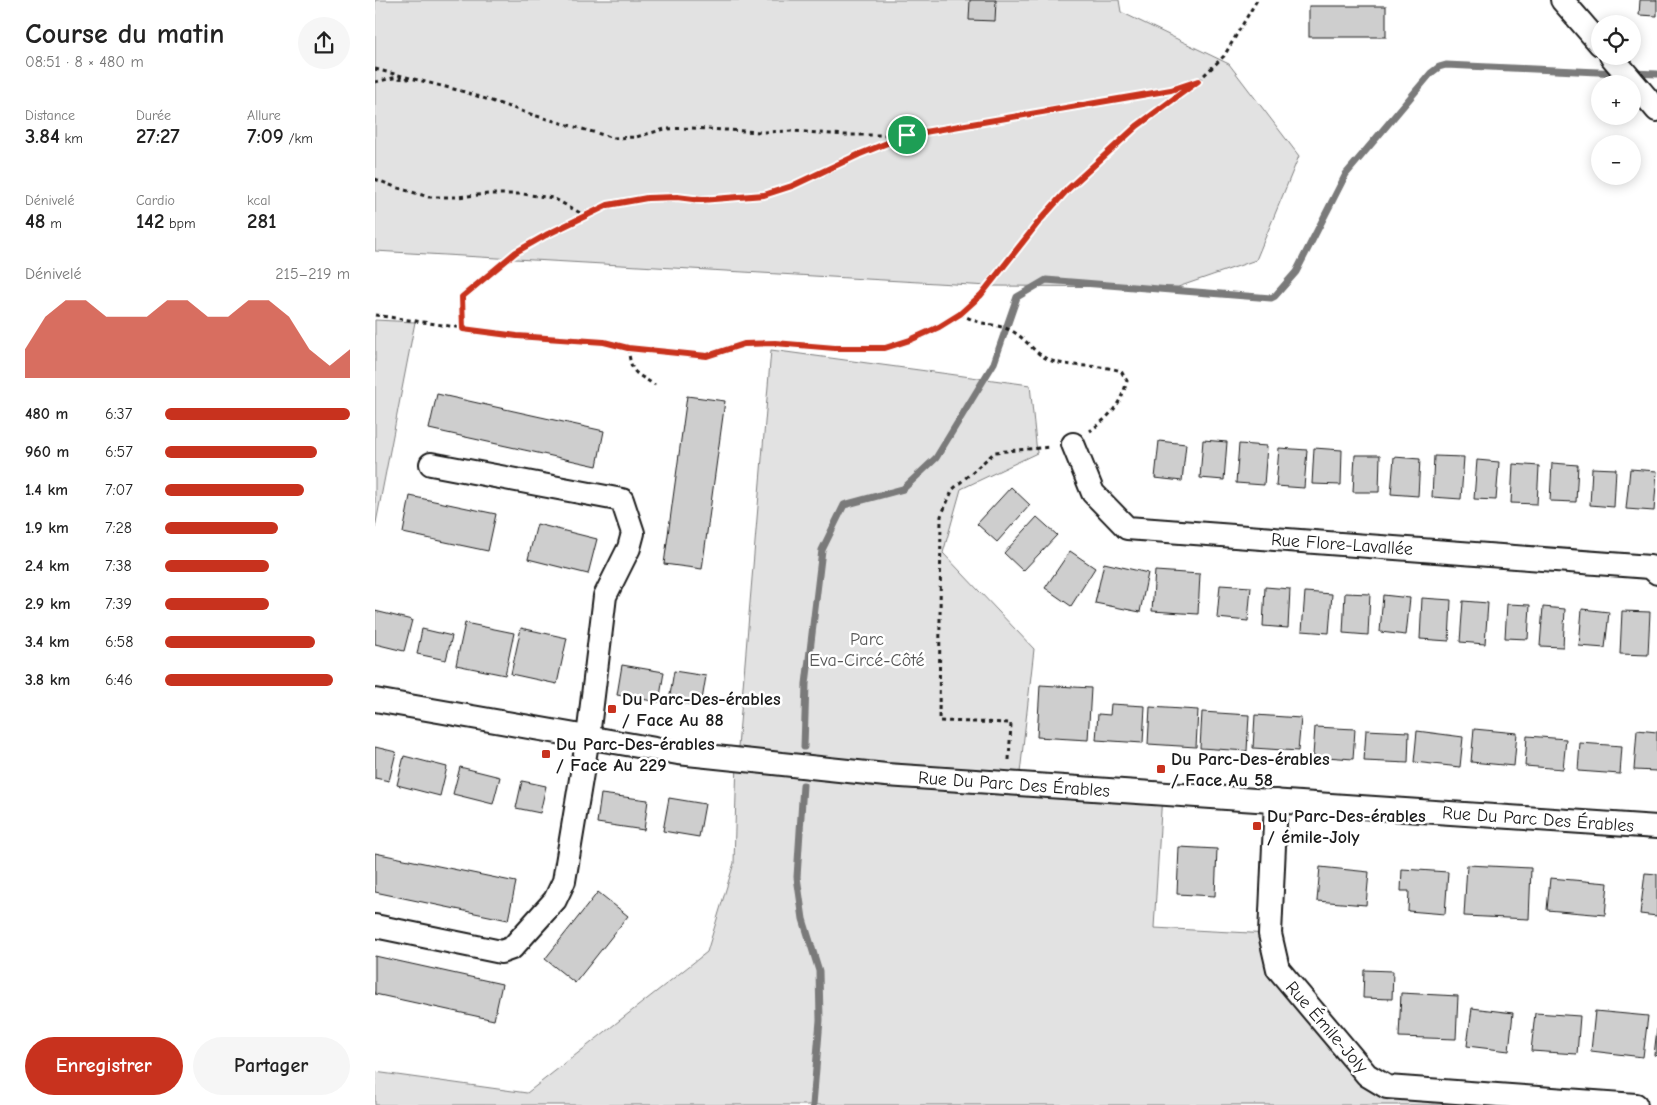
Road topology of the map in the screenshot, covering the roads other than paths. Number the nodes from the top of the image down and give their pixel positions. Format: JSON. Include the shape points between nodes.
{"nodes":[{"id":1,"x":1562,"y":0,"type":"edge"},
{"id":2,"x":1591,"y":33,"type":"edge"},
{"id":3,"x":1618,"y":65,"type":"edge"},
{"id":4,"x":1657,"y":110,"type":"edge"},
{"id":5,"x":1073,"y":444,"type":"road end"},
{"id":6,"x":431,"y":464,"type":"dead end"},
{"id":7,"x":1657,"y":573,"type":"edge"},
{"id":8,"x":375,"y":700,"type":"edge"},
{"id":9,"x":587,"y":737,"type":"junction"},
{"id":10,"x":1276,"y":801,"type":"junction"},
{"id":11,"x":1657,"y":827,"type":"edge"},
{"id":12,"x":375,"y":926,"type":"edge"},
{"id":13,"x":1636,"y":1105,"type":"edge"}],
"edges":[{"from":1,"to":2,"type":"street"},
{"from":3,"to":4,"type":"street"},
{"from":5,"to":7,"type":"street","name":"Rue Flore-Lavallée","via":[[1093,493],[1127,528],[1649,567]]},
{"from":6,"to":9,"type":"street","via":[[622,500],[633,532],[629,548],[605,596]]},
{"from":8,"to":9,"type":"street","name":"Rue Du Parc Des Érables"},
{"from":9,"to":10,"type":"street","name":"Rue Du Parc Des Érables","via":[[688,754],[886,775]]},
{"from":9,"to":12,"type":"street","via":[[564,881],[555,900],[512,948],[501,952]]},
{"from":10,"to":11,"type":"street","name":"Rue Du Parc Des Érables"},
{"from":10,"to":13,"type":"street","name":"Rue Émile-Joly","via":[[1270,934],[1277,969],[1367,1075],[1387,1087]]}]}
